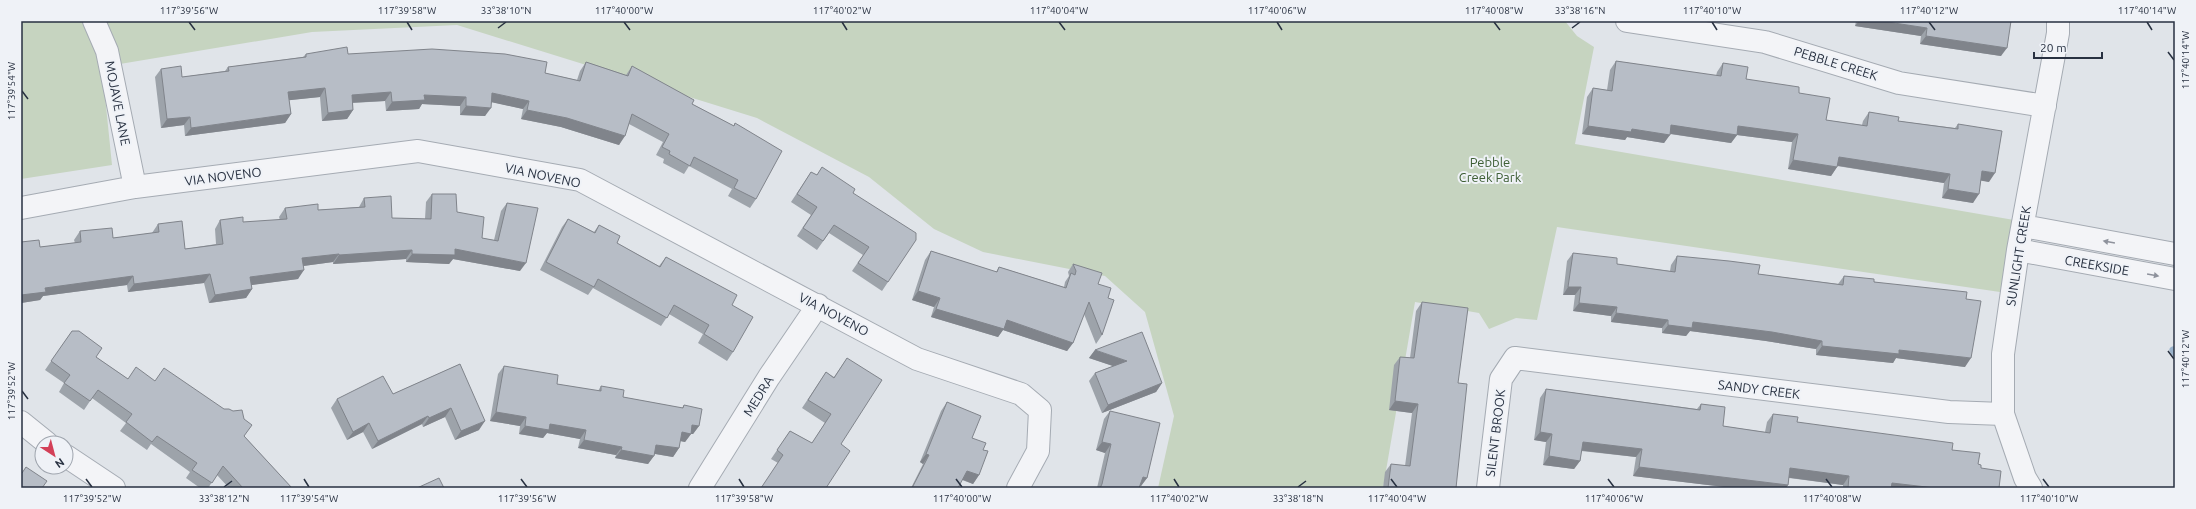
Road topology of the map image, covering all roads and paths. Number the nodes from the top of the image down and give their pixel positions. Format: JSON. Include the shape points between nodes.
{"nodes":[{"id":1,"x":94,"y":21,"type":"edge"},
{"id":2,"x":1627,"y":21,"type":"edge"},
{"id":3,"x":2058,"y":21,"type":"edge"},
{"id":4,"x":2045,"y":106,"type":"junction"},
{"id":5,"x":135,"y":187,"type":"junction"},
{"id":6,"x":21,"y":208,"type":"edge"},
{"id":7,"x":2022,"y":226,"type":"junction"},
{"id":8,"x":2018,"y":250,"type":"junction"},
{"id":9,"x":2175,"y":254,"type":"edge"},
{"id":10,"x":2175,"y":279,"type":"edge"},
{"id":11,"x":818,"y":305,"type":"junction"},
{"id":12,"x":1515,"y":358,"type":"joint"},
{"id":13,"x":2003,"y":414,"type":"junction"},
{"id":14,"x":21,"y":422,"type":"edge"},
{"id":15,"x":37,"y":435,"type":"edge"},
{"id":16,"x":74,"y":461,"type":"edge"},
{"id":17,"x":114,"y":488,"type":"edge"},
{"id":18,"x":700,"y":488,"type":"edge"},
{"id":19,"x":1018,"y":488,"type":"edge"},
{"id":20,"x":1488,"y":488,"type":"edge"},
{"id":21,"x":2031,"y":488,"type":"edge"}],
"edges":[{"from":1,"to":5,"type":"street","name":"MOJAVE LANE","via":[[107,51]]},
{"from":2,"to":4,"type":"street","name":"PEBBLE CREEK","via":[[1765,42],[1899,83]]},
{"from":3,"to":4,"type":"street","name":"SUNLIGHT CREEK"},
{"from":4,"to":7,"type":"street","name":"SUNLIGHT CREEK"},
{"from":5,"to":6,"type":"street","name":"VIA NOVENO"},
{"from":5,"to":11,"type":"street","name":"VIA NOVENO","via":[[418,151],[580,180]]},
{"from":7,"to":8,"type":"street","name":"SUNLIGHT CREEK"},
{"from":9,"to":7,"type":"street","name":"CREEKSIDE","one_way":true},
{"from":8,"to":10,"type":"street","name":"CREEKSIDE","one_way":true},
{"from":8,"to":13,"type":"street","name":"SUNLIGHT CREEK","via":[[2003,354]]},
{"from":11,"to":18,"type":"street","name":"MEDRA","via":[[769,377]]},
{"from":11,"to":19,"type":"street","name":"VIA NOVENO","via":[[917,359],[1021,394],[1040,410],[1038,451]]},
{"from":12,"to":13,"type":"street","name":"SANDY CREEK","via":[[1949,412]]},
{"from":12,"to":20,"type":"street","name":"SILENT BROOK","via":[[1501,378]]},
{"from":13,"to":21,"type":"street","name":"SUNLIGHT CREEK","via":[[2024,478]]},
{"from":14,"to":15,"type":"street"},
{"from":16,"to":17,"type":"street"}]}
